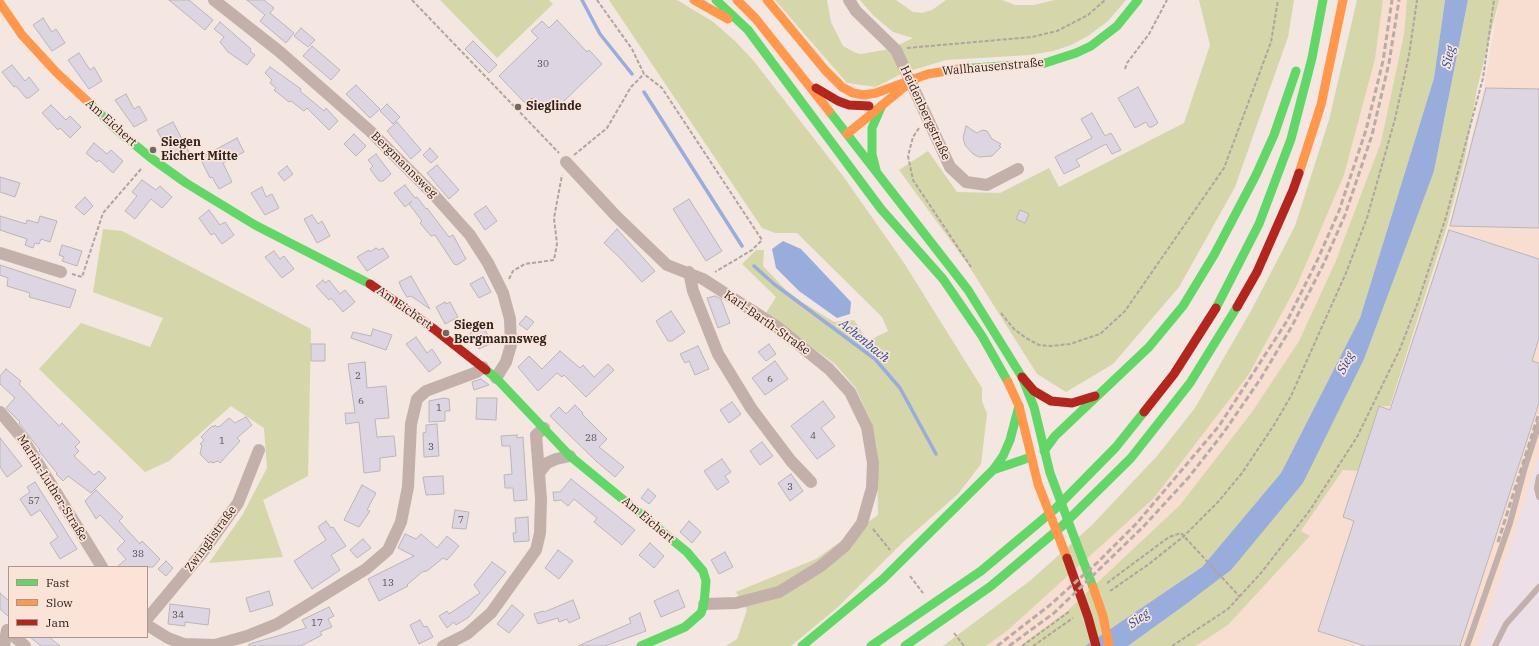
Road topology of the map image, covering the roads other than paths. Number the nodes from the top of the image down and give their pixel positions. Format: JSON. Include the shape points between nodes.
{"nodes":[{"id":1,"x":214,"y":0,"type":"edge"},
{"id":2,"x":694,"y":0,"type":"edge"},
{"id":3,"x":716,"y":0,"type":"edge"},
{"id":4,"x":737,"y":0,"type":"edge"},
{"id":5,"x":768,"y":0,"type":"edge"},
{"id":6,"x":849,"y":0,"type":"edge"},
{"id":7,"x":1138,"y":0,"type":"edge"},
{"id":8,"x":1316,"y":0,"type":"edge"},
{"id":9,"x":1323,"y":0,"type":"edge"},
{"id":10,"x":1343,"y":0,"type":"edge"},
{"id":11,"x":0,"y":3,"type":"edge"},
{"id":12,"x":748,"y":30,"type":"junction"},
{"id":13,"x":1306,"y":35,"type":"dead end"},
{"id":14,"x":1298,"y":63,"type":"dead end"},
{"id":15,"x":914,"y":79,"type":"junction"},
{"id":16,"x":807,"y":82,"type":"junction"},
{"id":17,"x":882,"y":105,"type":"junction"},
{"id":18,"x":847,"y":134,"type":"junction"},
{"id":19,"x":834,"y":145,"type":"junction"},
{"id":20,"x":566,"y":162,"type":"road end"},
{"id":21,"x":1018,"y":169,"type":"dead end"},
{"id":22,"x":880,"y":178,"type":"junction"},
{"id":23,"x":0,"y":253,"type":"edge"},
{"id":24,"x":61,"y":272,"type":"road end"},
{"id":25,"x":689,"y":272,"type":"junction"},
{"id":26,"x":483,"y":367,"type":"junction"},
{"id":27,"x":1022,"y":377,"type":"junction"},
{"id":28,"x":496,"y":378,"type":"junction"},
{"id":29,"x":1099,"y":394,"type":"junction"},
{"id":30,"x":1020,"y":406,"type":"junction"},
{"id":31,"x":0,"y":412,"type":"edge"},
{"id":32,"x":1539,"y":424,"type":"edge"},
{"id":33,"x":544,"y":428,"type":"junction"},
{"id":34,"x":259,"y":450,"type":"dead end"},
{"id":35,"x":1044,"y":451,"type":"junction"},
{"id":36,"x":570,"y":456,"type":"junction"},
{"id":37,"x":1031,"y":457,"type":"junction"},
{"id":38,"x":993,"y":470,"type":"junction"},
{"id":39,"x":539,"y":473,"type":"junction"},
{"id":40,"x":1539,"y":478,"type":"edge"},
{"id":41,"x":811,"y":482,"type":"dead end"},
{"id":42,"x":1539,"y":497,"type":"edge"},
{"id":43,"x":101,"y":566,"type":"edge"},
{"id":44,"x":1539,"y":587,"type":"edge"},
{"id":45,"x":704,"y":604,"type":"junction"},
{"id":46,"x":148,"y":618,"type":"edge"},
{"id":47,"x":941,"y":621,"type":"junction"},
{"id":48,"x":148,"y":626,"type":"edge"},
{"id":49,"x":8,"y":631,"type":"edge"},
{"id":50,"x":16,"y":638,"type":"edge"},
{"id":51,"x":4,"y":646,"type":"edge"},
{"id":52,"x":25,"y":646,"type":"edge"},
{"id":53,"x":215,"y":646,"type":"edge"},
{"id":54,"x":443,"y":646,"type":"edge"},
{"id":55,"x":641,"y":646,"type":"edge"},
{"id":56,"x":802,"y":646,"type":"edge"},
{"id":57,"x":870,"y":646,"type":"edge"},
{"id":58,"x":905,"y":646,"type":"edge"},
{"id":59,"x":922,"y":646,"type":"edge"},
{"id":60,"x":1096,"y":646,"type":"edge"},
{"id":61,"x":1109,"y":646,"type":"edge"},
{"id":62,"x":1468,"y":646,"type":"edge"},
{"id":63,"x":1495,"y":646,"type":"edge"}],
"edges":[{"from":1,"to":28,"type":"street","name":"Bergmannsweg","via":[[280,52],[352,115],[424,185],[470,235],[503,293],[510,319],[511,344],[506,362]]},
{"from":2,"to":12,"type":"main road"},
{"from":3,"to":12,"type":"main road"},
{"from":4,"to":16,"type":"main road","via":[[756,19]]},
{"from":5,"to":15,"type":"main road","via":[[825,70],[852,93],[876,93]]},
{"from":6,"to":21,"type":"street","name":"Heidenbergstraße","via":[[856,11],[895,49],[950,167],[966,182],[987,184]]},
{"from":7,"to":15,"type":"main road","name":"Wallhausenstraße","via":[[1128,14],[1104,37],[1061,59],[1029,65],[944,70]]},
{"from":8,"to":13,"type":"main road"},
{"from":9,"to":57,"type":"main road","via":[[1312,58],[1291,139],[1259,224],[1216,308],[1174,374],[1116,447],[1055,509],[980,571]]},
{"from":10,"to":47,"type":"main road","via":[[1321,105],[1293,190],[1257,272],[1212,350],[1159,424],[1096,494],[1022,561]]},
{"from":11,"to":26,"type":"main road","name":"Am Eichert","via":[[22,35],[56,72],[117,130],[151,158],[244,218],[375,287]]},
{"from":12,"to":19,"type":"main road"},
{"from":14,"to":29,"type":"main road","via":[[1274,135],[1256,175],[1197,283],[1183,306],[1153,342]]},
{"from":15,"to":17,"type":"main road","name":"Wallhausenstraße"},
{"from":16,"to":17,"type":"main road","via":[[849,105]]},
{"from":16,"to":18,"type":"main road"},
{"from":17,"to":18,"type":"main road","name":"Wallhausenstraße"},
{"from":17,"to":22,"type":"main road","via":[[872,128],[871,141],[872,154]]},
{"from":18,"to":19,"type":"main road","name":"Wallhausenstraße"},
{"from":18,"to":22,"type":"main road"},
{"from":19,"to":30,"type":"main road","via":[[881,209],[943,279],[982,336]]},
{"from":20,"to":25,"type":"street","name":"Karl-Barth-Straße","via":[[616,216],[667,264]]},
{"from":22,"to":27,"type":"main road","via":[[968,290]]},
{"from":23,"to":24,"type":"street"},
{"from":25,"to":41,"type":"street","via":[[693,291],[718,354],[751,408],[791,461]]},
{"from":25,"to":45,"type":"street","name":"Karl-Barth-Straße","via":[[776,326],[829,368],[850,392],[868,427],[873,463],[872,488],[862,523],[845,546],[827,561],[779,592],[736,603]]},
{"from":26,"to":28,"type":"main road","name":"Am Eichert"},
{"from":26,"to":53,"type":"street","via":[[477,372],[426,391],[417,399],[411,424],[408,487],[401,522],[388,550],[366,569],[277,624]]},
{"from":27,"to":29,"type":"main road","via":[[1034,391],[1051,402],[1072,403]]},
{"from":27,"to":35,"type":"main road","via":[[1034,407]]},
{"from":28,"to":33,"type":"main road","name":"Am Eichert"},
{"from":29,"to":35,"type":"main road","via":[[1055,436]]},
{"from":30,"to":37,"type":"main road"},
{"from":30,"to":38,"type":"main road","via":[[1010,440]]},
{"from":31,"to":43,"type":"street","name":"Martin-Luther-Straße","via":[[23,439]]},
{"from":32,"to":62,"type":"lane","via":[[1510,523]]},
{"from":33,"to":36,"type":"main road","name":"Am Eichert"},
{"from":33,"to":39,"type":"street","via":[[536,435]]},
{"from":34,"to":46,"type":"street","name":"Zwinglistraße","via":[[238,503],[202,553]]},
{"from":35,"to":37,"type":"main road"},
{"from":35,"to":61,"type":"main road","via":[[1050,474],[1089,576]]},
{"from":36,"to":39,"type":"street","via":[[547,463]]},
{"from":36,"to":45,"type":"main road","name":"Am Eichert","via":[[697,562],[706,581]]},
{"from":37,"to":38,"type":"main road"},
{"from":37,"to":60,"type":"main road","via":[[1038,484],[1055,524]]},
{"from":38,"to":56,"type":"main road","via":[[883,579]]},
{"from":39,"to":54,"type":"street","via":[[540,533],[531,558],[480,625]]},
{"from":40,"to":42,"type":"lane"},
{"from":44,"to":63,"type":"lane","via":[[1506,624]]},
{"from":45,"to":55,"type":"main road","name":"Am Eichert","via":[[701,613],[685,627]]},
{"from":47,"to":58,"type":"main road"},
{"from":47,"to":59,"type":"main road"},
{"from":48,"to":53,"type":"street","via":[[184,644]]},
{"from":49,"to":51,"type":"street"},
{"from":50,"to":52,"type":"street"}]}
